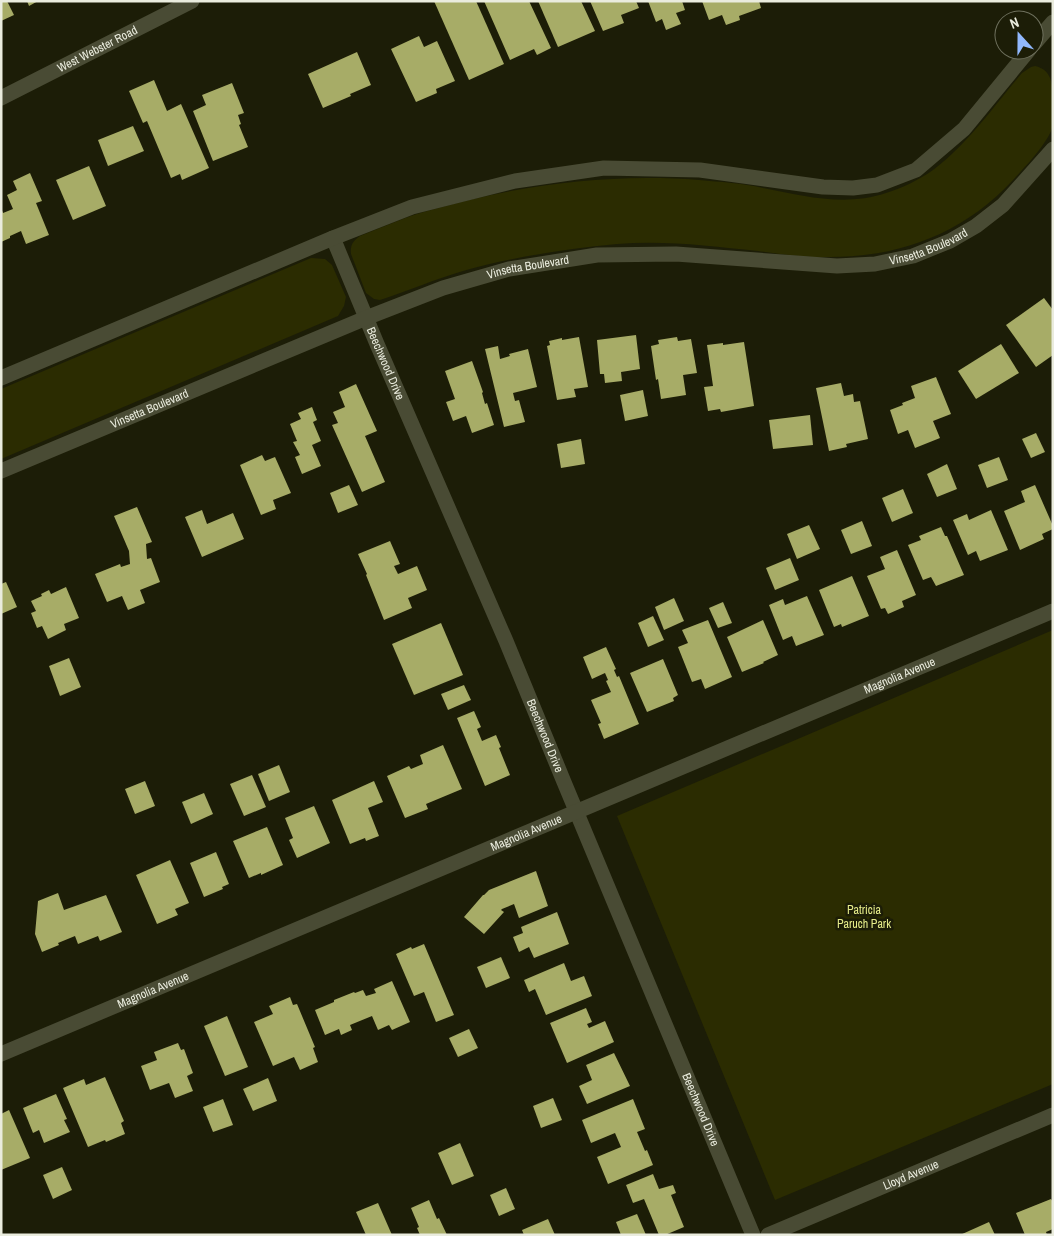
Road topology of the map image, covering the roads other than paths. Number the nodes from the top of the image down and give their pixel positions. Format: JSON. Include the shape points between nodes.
{"nodes":[{"id":1,"x":192,"y":1,"type":"edge"},
{"id":2,"x":1053,"y":22,"type":"edge"},
{"id":3,"x":1044,"y":32,"type":"edge"},
{"id":4,"x":1020,"y":60,"type":"edge"},
{"id":5,"x":1,"y":98,"type":"edge"},
{"id":6,"x":1053,"y":150,"type":"edge"},
{"id":7,"x":333,"y":238,"type":"junction"},
{"id":8,"x":366,"y":318,"type":"junction"},
{"id":9,"x":1,"y":378,"type":"edge"},
{"id":10,"x":1,"y":471,"type":"edge"},
{"id":11,"x":1053,"y":611,"type":"edge"},
{"id":12,"x":577,"y":812,"type":"junction"},
{"id":13,"x":1,"y":1054,"type":"edge"},
{"id":14,"x":1053,"y":1115,"type":"edge"},
{"id":15,"x":753,"y":1235,"type":"edge"},
{"id":16,"x":768,"y":1235,"type":"edge"}],
"edges":[{"from":1,"to":5,"type":"street","name":"West Webster Road"},
{"from":2,"to":3,"type":"street"},
{"from":4,"to":7,"type":"street","via":[[964,130],[916,170],[877,185],[824,187],[700,170],[604,168],[515,181],[412,207]]},
{"from":6,"to":8,"type":"street","name":"Vinsetta Boulevard","via":[[1003,205],[976,226],[913,256],[875,264],[837,266],[676,254],[598,256],[510,269],[442,288]]},
{"from":7,"to":8,"type":"street","name":"Beechwood Drive"},
{"from":7,"to":9,"type":"street"},
{"from":8,"to":10,"type":"street","name":"Vinsetta Boulevard"},
{"from":8,"to":12,"type":"street","name":"Beechwood Drive"},
{"from":11,"to":12,"type":"street","name":"Magnolia Avenue"},
{"from":12,"to":13,"type":"street","name":"Magnolia Avenue"},
{"from":12,"to":15,"type":"street","name":"Beechwood Drive"},
{"from":14,"to":16,"type":"street","name":"Lloyd Avenue"}]}
